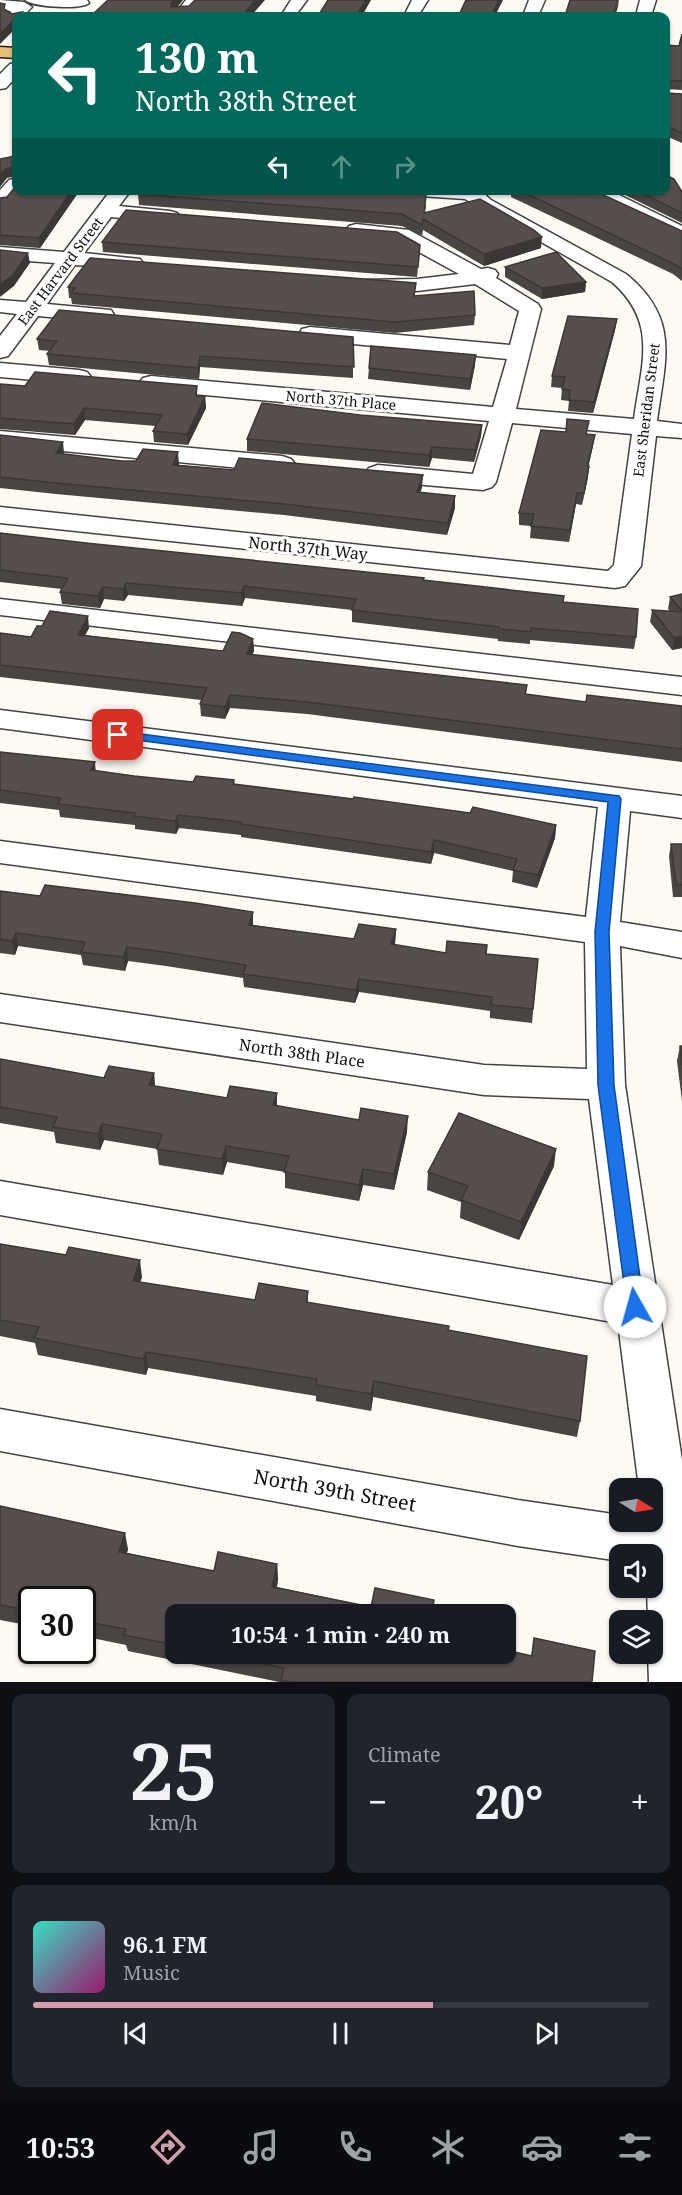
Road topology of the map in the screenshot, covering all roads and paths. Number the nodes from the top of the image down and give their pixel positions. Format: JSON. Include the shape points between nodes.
{"nodes":[{"id":1,"x":33,"y":0,"type":"edge"},
{"id":2,"x":194,"y":0,"type":"edge"},
{"id":3,"x":83,"y":2,"type":"edge"},
{"id":4,"x":0,"y":5,"type":"edge"},
{"id":5,"x":21,"y":12,"type":"edge"},
{"id":6,"x":184,"y":12,"type":"edge"},
{"id":7,"x":12,"y":72,"type":"edge"},
{"id":8,"x":0,"y":84,"type":"edge"},
{"id":9,"x":12,"y":188,"type":"edge"},
{"id":10,"x":117,"y":195,"type":"edge"},
{"id":11,"x":474,"y":195,"type":"edge"},
{"id":12,"x":603,"y":195,"type":"edge"},
{"id":13,"x":0,"y":201,"type":"edge"},
{"id":14,"x":105,"y":211,"type":"junction"},
{"id":15,"x":191,"y":218,"type":"edge"},
{"id":16,"x":332,"y":229,"type":"edge"},
{"id":17,"x":682,"y":234,"type":"edge"},
{"id":18,"x":570,"y":249,"type":"junction"},
{"id":19,"x":0,"y":253,"type":"edge"},
{"id":20,"x":72,"y":257,"type":"junction"},
{"id":21,"x":546,"y":257,"type":"edge"},
{"id":22,"x":158,"y":265,"type":"edge"},
{"id":23,"x":509,"y":268,"type":"edge"},
{"id":24,"x":479,"y":277,"type":"junction"},
{"id":25,"x":356,"y":282,"type":"edge"},
{"id":26,"x":0,"y":306,"type":"edge"},
{"id":27,"x":32,"y":309,"type":"junction"},
{"id":28,"x":127,"y":318,"type":"edge"},
{"id":29,"x":294,"y":332,"type":"edge"},
{"id":30,"x":0,"y":351,"type":"edge"},
{"id":31,"x":520,"y":353,"type":"junction"},
{"id":32,"x":0,"y":370,"type":"edge"},
{"id":33,"x":503,"y":414,"type":"junction"},
{"id":34,"x":645,"y":428,"type":"junction"},
{"id":35,"x":682,"y":431,"type":"edge"},
{"id":36,"x":0,"y":438,"type":"edge"},
{"id":37,"x":306,"y":466,"type":"edge"},
{"id":38,"x":354,"y":470,"type":"edge"},
{"id":39,"x":0,"y":515,"type":"edge"},
{"id":40,"x":615,"y":580,"type":"joint"},
{"id":41,"x":0,"y":607,"type":"edge"},
{"id":42,"x":682,"y":686,"type":"edge"},
{"id":43,"x":0,"y":719,"type":"edge"},
{"id":44,"x":615,"y":799,"type":"junction"},
{"id":45,"x":682,"y":807,"type":"edge"},
{"id":46,"x":0,"y":852,"type":"edge"},
{"id":47,"x":602,"y":932,"type":"junction"},
{"id":48,"x":682,"y":945,"type":"edge"},
{"id":49,"x":0,"y":1008,"type":"edge"},
{"id":50,"x":606,"y":1085,"type":"junction"},
{"id":51,"x":0,"y":1198,"type":"edge"},
{"id":52,"x":635,"y":1307,"type":"junction"},
{"id":53,"x":0,"y":1430,"type":"edge"},
{"id":54,"x":671,"y":1546,"type":"junction"},
{"id":55,"x":674,"y":1682,"type":"edge"}],
"edges":[{"from":1,"to":3,"type":"street"},
{"from":2,"to":6,"type":"street"},
{"from":4,"to":5,"type":"street","via":[[24,7]]},
{"from":7,"to":8,"type":"street"},
{"from":9,"to":13,"type":"street"},
{"from":10,"to":14,"type":"street","name":"East Harvard Street"},
{"from":11,"to":18,"type":"street","name":"East Sheridan Street"},
{"from":12,"to":17,"type":"street"},
{"from":14,"to":15,"type":"street"},
{"from":14,"to":20,"type":"street","name":"East Harvard Street"},
{"from":16,"to":24,"type":"street","via":[[402,234]]},
{"from":18,"to":21,"type":"street"},
{"from":18,"to":34,"type":"street","name":"East Sheridan Street","via":[[619,278],[647,307],[655,345]]},
{"from":19,"to":20,"type":"street"},
{"from":20,"to":22,"type":"street"},
{"from":20,"to":27,"type":"street","name":"East Harvard Street"},
{"from":23,"to":24,"type":"street"},
{"from":24,"to":25,"type":"street","via":[[422,286]]},
{"from":24,"to":31,"type":"street","via":[[530,309]]},
{"from":26,"to":27,"type":"street"},
{"from":27,"to":28,"type":"street"},
{"from":27,"to":30,"type":"street","name":"East Harvard Street"},
{"from":29,"to":31,"type":"street"},
{"from":31,"to":33,"type":"street"},
{"from":32,"to":33,"type":"street","name":"North 37th Place"},
{"from":33,"to":34,"type":"street","name":"North 37th Place"},
{"from":33,"to":38,"type":"street","via":[[483,482]]},
{"from":34,"to":35,"type":"street","name":"North 37th Place"},
{"from":34,"to":40,"type":"street","name":"East Sheridan Street","via":[[627,566]]},
{"from":36,"to":37,"type":"street"},
{"from":39,"to":40,"type":"street","name":"North 37th Way"},
{"from":41,"to":42,"type":"street"},
{"from":43,"to":44,"type":"street"},
{"from":44,"to":45,"type":"street"},
{"from":44,"to":47,"type":"street"},
{"from":46,"to":47,"type":"street"},
{"from":47,"to":48,"type":"street"},
{"from":47,"to":50,"type":"street"},
{"from":49,"to":50,"type":"street","name":"North 38th Place","via":[[484,1080]]},
{"from":50,"to":52,"type":"street"},
{"from":51,"to":52,"type":"street"},
{"from":52,"to":54,"type":"street"},
{"from":53,"to":54,"type":"street","name":"North 39th Street","via":[[518,1523]]},
{"from":54,"to":55,"type":"street"}]}
